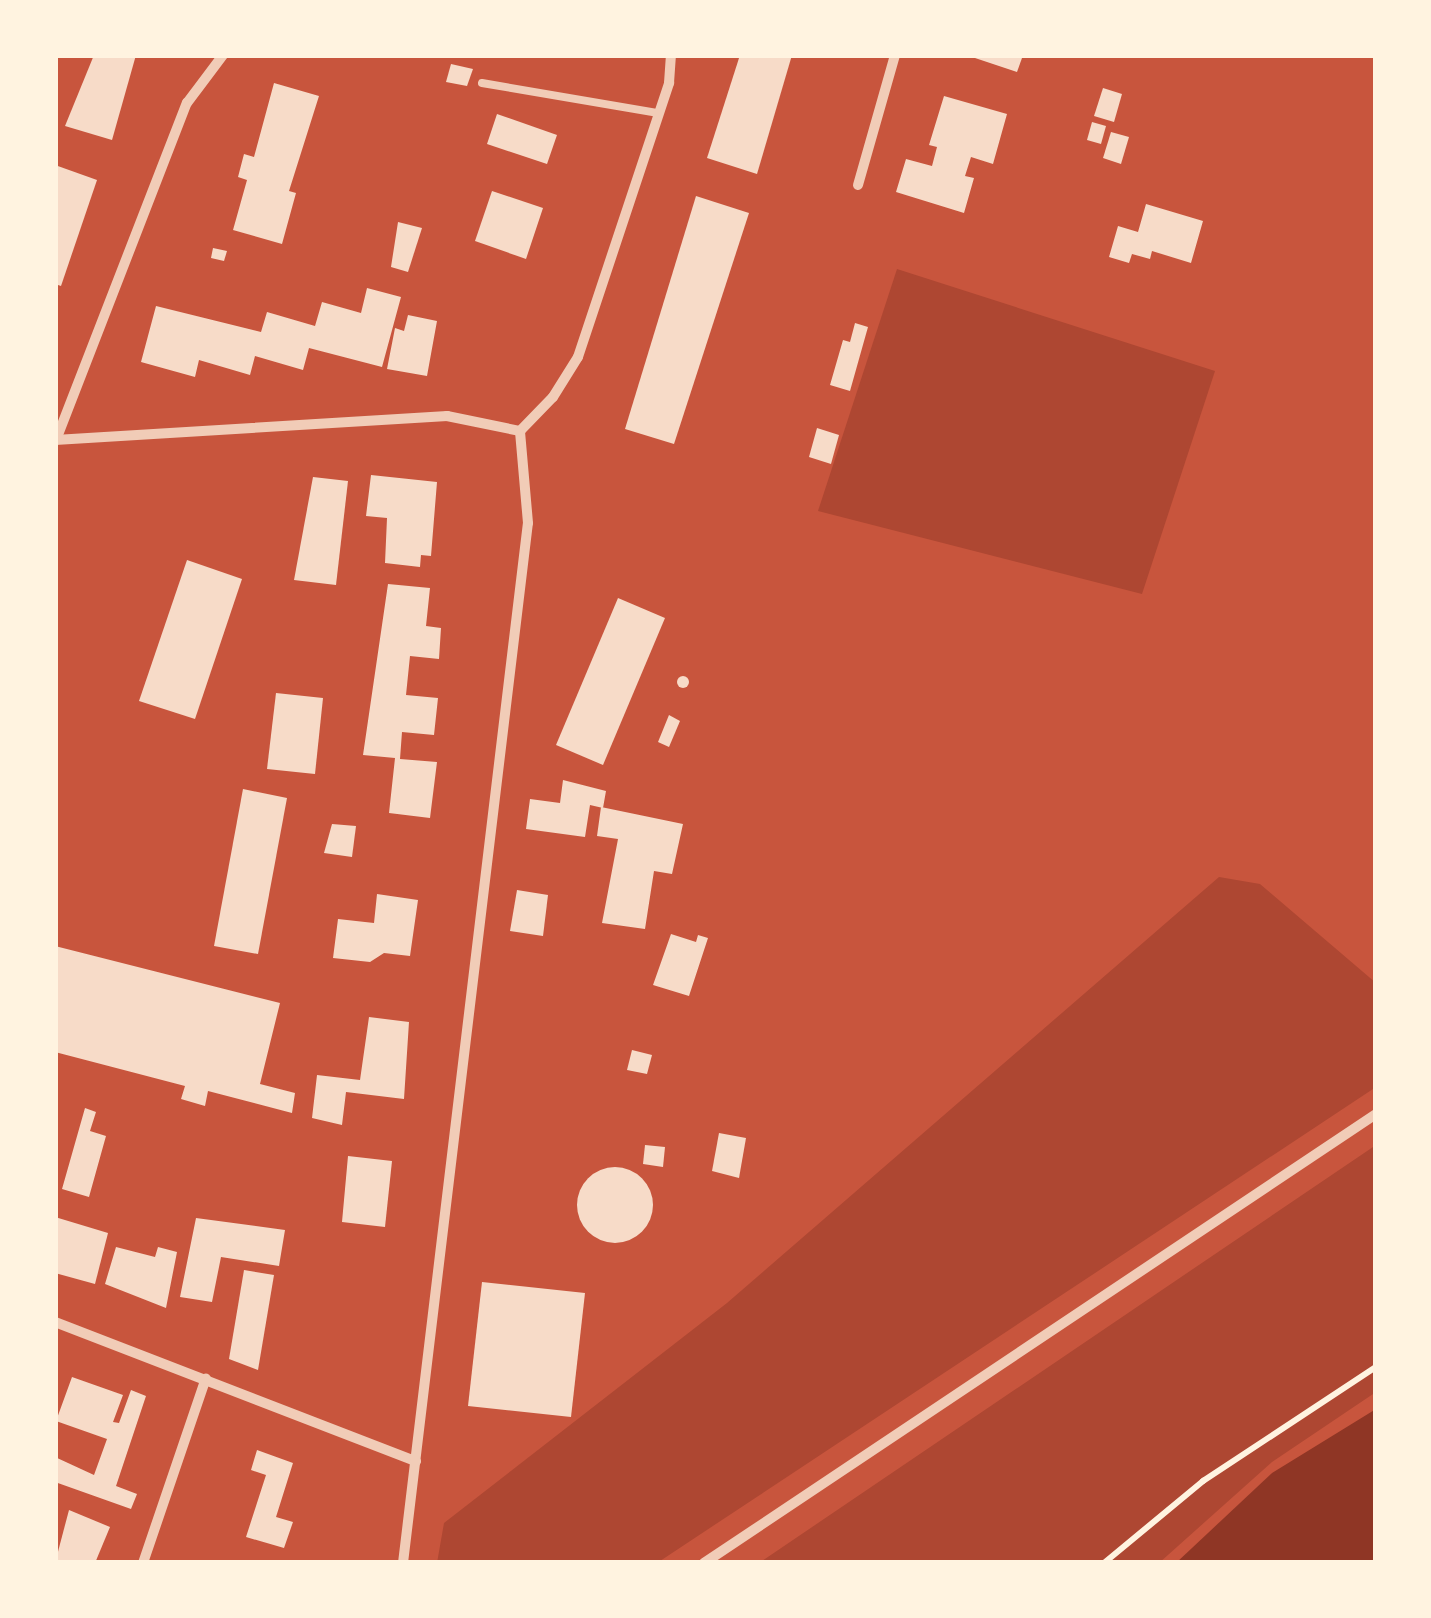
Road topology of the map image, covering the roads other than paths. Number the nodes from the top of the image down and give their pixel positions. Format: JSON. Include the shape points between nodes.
{"nodes":[{"id":1,"x":223,"y":55,"type":"edge"},
{"id":2,"x":671,"y":55,"type":"edge"},
{"id":3,"x":895,"y":55,"type":"edge"},
{"id":4,"x":482,"y":84,"type":"dead end"},
{"id":5,"x":658,"y":113,"type":"junction"},
{"id":6,"x":858,"y":185,"type":"dead end"},
{"id":7,"x":520,"y":431,"type":"junction"},
{"id":8,"x":56,"y":440,"type":"edge"},
{"id":9,"x":1376,"y":1114,"type":"edge"},
{"id":10,"x":55,"y":1322,"type":"edge"},
{"id":11,"x":206,"y":1378,"type":"junction"},
{"id":12,"x":416,"y":1461,"type":"junction"},
{"id":13,"x":143,"y":1563,"type":"edge"},
{"id":14,"x":403,"y":1563,"type":"edge"},
{"id":15,"x":704,"y":1563,"type":"edge"}],
"edges":[{"from":1,"to":8,"type":"street","via":[[187,102]]},
{"from":2,"to":5,"type":"street"},
{"from":3,"to":6,"type":"street"},
{"from":4,"to":5,"type":"lane"},
{"from":5,"to":7,"type":"street","via":[[578,358],[554,397]]},
{"from":7,"to":8,"type":"street","via":[[447,416]]},
{"from":7,"to":12,"type":"street","via":[[528,523]]},
{"from":9,"to":15,"type":"street"},
{"from":10,"to":11,"type":"street"},
{"from":11,"to":12,"type":"street"},
{"from":11,"to":13,"type":"street"},
{"from":12,"to":14,"type":"street"}]}
